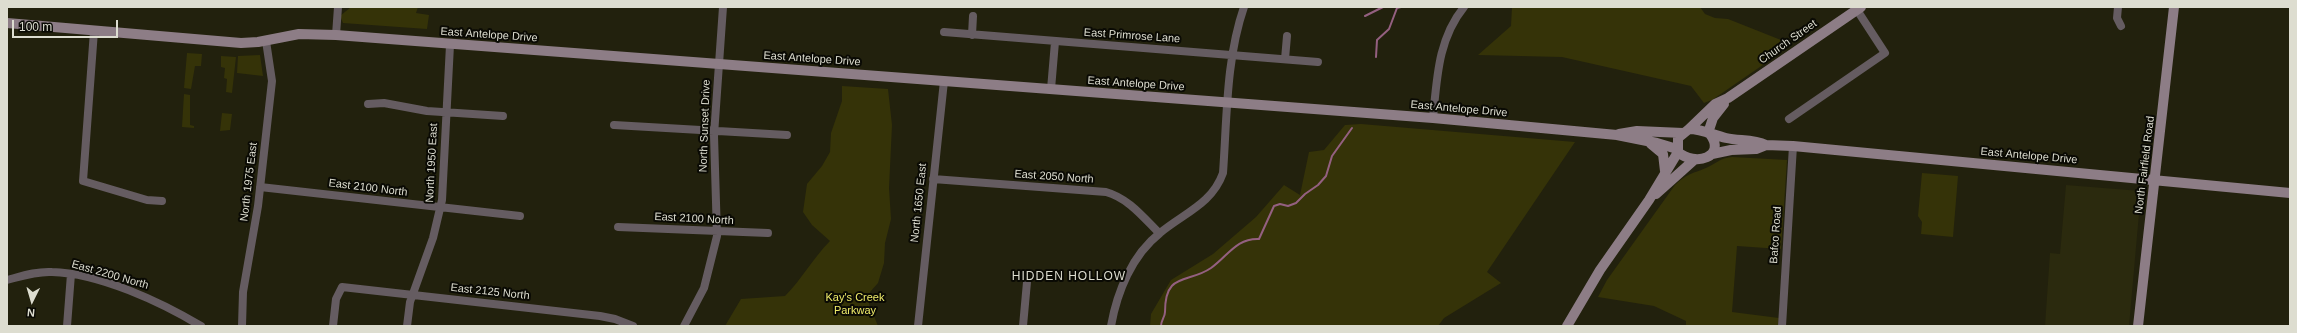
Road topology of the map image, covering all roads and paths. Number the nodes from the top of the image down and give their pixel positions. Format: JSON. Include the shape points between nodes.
{"nodes":[{"id":1,"x":338,"y":7,"type":"edge"},
{"id":2,"x":723,"y":7,"type":"edge"},
{"id":3,"x":1244,"y":7,"type":"edge"},
{"id":4,"x":1464,"y":7,"type":"edge"},
{"id":5,"x":2118,"y":7,"type":"edge"},
{"id":6,"x":2174,"y":7,"type":"edge"},
{"id":7,"x":1859,"y":8,"type":"edge"},
{"id":8,"x":973,"y":16,"type":"dead end"},
{"id":9,"x":7,"y":23,"type":"edge"},
{"id":10,"x":2121,"y":26,"type":"dead end"},
{"id":11,"x":94,"y":31,"type":"junction"},
{"id":12,"x":944,"y":32,"type":"dead end"},
{"id":13,"x":336,"y":34,"type":"junction"},
{"id":14,"x":972,"y":35,"type":"junction"},
{"id":15,"x":1287,"y":36,"type":"dead end"},
{"id":16,"x":266,"y":41,"type":"junction"},
{"id":17,"x":1055,"y":42,"type":"junction"},
{"id":18,"x":450,"y":45,"type":"junction"},
{"id":19,"x":1232,"y":55,"type":"junction"},
{"id":20,"x":1285,"y":59,"type":"junction"},
{"id":21,"x":1318,"y":62,"type":"dead end"},
{"id":22,"x":719,"y":64,"type":"junction"},
{"id":23,"x":944,"y":82,"type":"junction"},
{"id":24,"x":1051,"y":89,"type":"junction"},
{"id":25,"x":1728,"y":98,"type":"junction"},
{"id":26,"x":1229,"y":103,"type":"junction"},
{"id":27,"x":368,"y":104,"type":"dead end"},
{"id":28,"x":445,"y":112,"type":"junction"},
{"id":29,"x":503,"y":116,"type":"dead end"},
{"id":30,"x":1433,"y":118,"type":"junction"},
{"id":31,"x":1788,"y":120,"type":"dead end"},
{"id":32,"x":614,"y":125,"type":"dead end"},
{"id":33,"x":714,"y":130,"type":"junction"},
{"id":34,"x":1686,"y":131,"type":"junction"},
{"id":35,"x":1709,"y":133,"type":"junction"},
{"id":36,"x":787,"y":135,"type":"dead end"},
{"id":37,"x":1617,"y":135,"type":"junction"},
{"id":38,"x":1646,"y":141,"type":"junction"},
{"id":39,"x":1766,"y":145,"type":"junction"},
{"id":40,"x":1793,"y":146,"type":"junction"},
{"id":41,"x":1678,"y":150,"type":"junction"},
{"id":42,"x":1712,"y":154,"type":"junction"},
{"id":43,"x":1694,"y":160,"type":"junction"},
{"id":44,"x":1665,"y":171,"type":"junction"},
{"id":45,"x":933,"y":179,"type":"junction"},
{"id":46,"x":2156,"y":180,"type":"junction"},
{"id":47,"x":260,"y":187,"type":"junction"},
{"id":48,"x":2290,"y":193,"type":"edge"},
{"id":49,"x":1648,"y":200,"type":"junction"},
{"id":50,"x":162,"y":201,"type":"dead end"},
{"id":51,"x":440,"y":207,"type":"junction"},
{"id":52,"x":520,"y":216,"type":"dead end"},
{"id":53,"x":618,"y":226,"type":"dead end"},
{"id":54,"x":717,"y":231,"type":"junction"},
{"id":55,"x":768,"y":233,"type":"dead end"},
{"id":56,"x":1159,"y":233,"type":"junction"},
{"id":57,"x":71,"y":274,"type":"junction"},
{"id":58,"x":7,"y":280,"type":"edge"},
{"id":59,"x":1027,"y":282,"type":"dead end"},
{"id":60,"x":412,"y":295,"type":"junction"},
{"id":61,"x":67,"y":326,"type":"edge"},
{"id":62,"x":201,"y":326,"type":"edge"},
{"id":63,"x":242,"y":326,"type":"edge"},
{"id":64,"x":333,"y":326,"type":"edge"},
{"id":65,"x":407,"y":326,"type":"edge"},
{"id":66,"x":633,"y":326,"type":"edge"},
{"id":67,"x":684,"y":326,"type":"edge"},
{"id":68,"x":918,"y":326,"type":"edge"},
{"id":69,"x":1023,"y":326,"type":"edge"},
{"id":70,"x":1111,"y":326,"type":"edge"},
{"id":71,"x":1567,"y":326,"type":"edge"},
{"id":72,"x":1782,"y":326,"type":"edge"},
{"id":73,"x":2138,"y":326,"type":"edge"}],
"edges":[{"from":1,"to":13,"type":"street"},
{"from":2,"to":22,"type":"street","name":"North Sunset Drive"},
{"from":3,"to":19,"type":"street","via":[[1236,30]]},
{"from":4,"to":30,"type":"street","via":[[1442,46]]},
{"from":5,"to":10,"type":"street","via":[[2117,18]]},
{"from":6,"to":46,"type":"main road","name":"North Fairfield Road"},
{"from":7,"to":25,"type":"main road","name":"Church Street"},
{"from":7,"to":31,"type":"street","via":[[1886,52]]},
{"from":8,"to":14,"type":"street"},
{"from":9,"to":11,"type":"main road","name":"East Antelope Drive"},
{"from":11,"to":16,"type":"main road","name":"East Antelope Drive","via":[[240,43]]},
{"from":11,"to":50,"type":"street","via":[[83,181],[147,200]]},
{"from":12,"to":14,"type":"street","name":"East Primrose Lane"},
{"from":13,"to":16,"type":"main road","name":"East Antelope Drive","via":[[299,34]]},
{"from":13,"to":18,"type":"main road","name":"East Antelope Drive"},
{"from":14,"to":17,"type":"street","name":"East Primrose Lane"},
{"from":15,"to":20,"type":"street"},
{"from":16,"to":47,"type":"street","name":"North 1975 East","via":[[272,81]]},
{"from":17,"to":19,"type":"street","name":"East Primrose Lane"},
{"from":17,"to":24,"type":"street"},
{"from":18,"to":22,"type":"main road","name":"East Antelope Drive"},
{"from":18,"to":28,"type":"street","name":"North 1950 East"},
{"from":19,"to":20,"type":"street","name":"East Primrose Lane"},
{"from":19,"to":26,"type":"street"},
{"from":20,"to":21,"type":"street","name":"East Primrose Lane"},
{"from":22,"to":23,"type":"main road","name":"East Antelope Drive"},
{"from":22,"to":33,"type":"street","name":"North Sunset Drive"},
{"from":23,"to":24,"type":"main road","name":"East Antelope Drive"},
{"from":23,"to":45,"type":"street","name":"North 1650 East"},
{"from":24,"to":26,"type":"main road","name":"East Antelope Drive"},
{"from":25,"to":34,"type":"main road","name":"Church Street","via":[[1715,104]]},
{"from":25,"to":35,"type":"main road","name":"Church Street","via":[[1714,116]]},
{"from":26,"to":30,"type":"main road","name":"East Antelope Drive"},
{"from":26,"to":56,"type":"street","via":[[1223,173],[1218,186],[1209,199]]},
{"from":27,"to":28,"type":"street","via":[[384,103],[413,110]]},
{"from":28,"to":29,"type":"street"},
{"from":28,"to":51,"type":"street","name":"North 1950 East","via":[[444,181]]},
{"from":30,"to":37,"type":"main road","name":"East Antelope Drive"},
{"from":32,"to":33,"type":"street"},
{"from":33,"to":36,"type":"street"},
{"from":33,"to":54,"type":"street","name":"North Sunset Drive"},
{"from":34,"to":35,"type":"main road","via":[[1697,129]]},
{"from":34,"to":37,"type":"main road","name":"East Antelope Drive","via":[[1637,131]]},
{"from":34,"to":41,"type":"main road","via":[[1678,140]]},
{"from":35,"to":39,"type":"main road","name":"East Antelope Drive","via":[[1732,139],[1755,140]]},
{"from":35,"to":42,"type":"main road","via":[[1714,141]]},
{"from":37,"to":38,"type":"main road","name":"East Antelope Drive"},
{"from":38,"to":41,"type":"main road","name":"East Antelope Drive"},
{"from":38,"to":44,"type":"main road","via":[[1662,152]]},
{"from":39,"to":40,"type":"main road","name":"East Antelope Drive"},
{"from":39,"to":42,"type":"main road","name":"East Antelope Drive","via":[[1756,149]]},
{"from":40,"to":46,"type":"main road","name":"East Antelope Drive"},
{"from":40,"to":72,"type":"street","name":"Bafco Road"},
{"from":41,"to":43,"type":"main road","via":[[1685,157]]},
{"from":41,"to":44,"type":"main road"},
{"from":42,"to":43,"type":"main road","via":[[1702,160]]},
{"from":43,"to":49,"type":"main road"},
{"from":44,"to":49,"type":"main road"},
{"from":45,"to":56,"type":"street","name":"East 2050 North","via":[[1106,192],[1126,201]]},
{"from":45,"to":68,"type":"street","name":"North 1650 East"},
{"from":46,"to":48,"type":"main road","name":"East Antelope Drive"},
{"from":46,"to":73,"type":"main road","name":"North Fairfield Road"},
{"from":47,"to":51,"type":"street","name":"East 2100 North"},
{"from":47,"to":63,"type":"street","name":"North 1975 East","via":[[243,292]]},
{"from":49,"to":71,"type":"main road","via":[[1600,270]]},
{"from":51,"to":52,"type":"street","name":"East 2100 North"},
{"from":51,"to":60,"type":"street","name":"North 1950 East","via":[[433,238]]},
{"from":53,"to":54,"type":"street","name":"East 2100 North"},
{"from":54,"to":55,"type":"street","name":"East 2100 North"},
{"from":54,"to":67,"type":"street","name":"North Sunset Drive","via":[[710,269],[697,304]]},
{"from":56,"to":70,"type":"street","via":[[1127,274],[1118,294]]},
{"from":57,"to":58,"type":"street","name":"East 2200 North","via":[[32,273]]},
{"from":57,"to":61,"type":"street"},
{"from":57,"to":62,"type":"street","name":"East 2200 North","via":[[168,306]]},
{"from":59,"to":69,"type":"street"},
{"from":60,"to":64,"type":"street","name":"East 2125 North","via":[[342,288],[336,299]]},
{"from":60,"to":65,"type":"street","name":"North 1950 East"},
{"from":60,"to":66,"type":"street","name":"East 2125 North","via":[[600,316]]}]}
